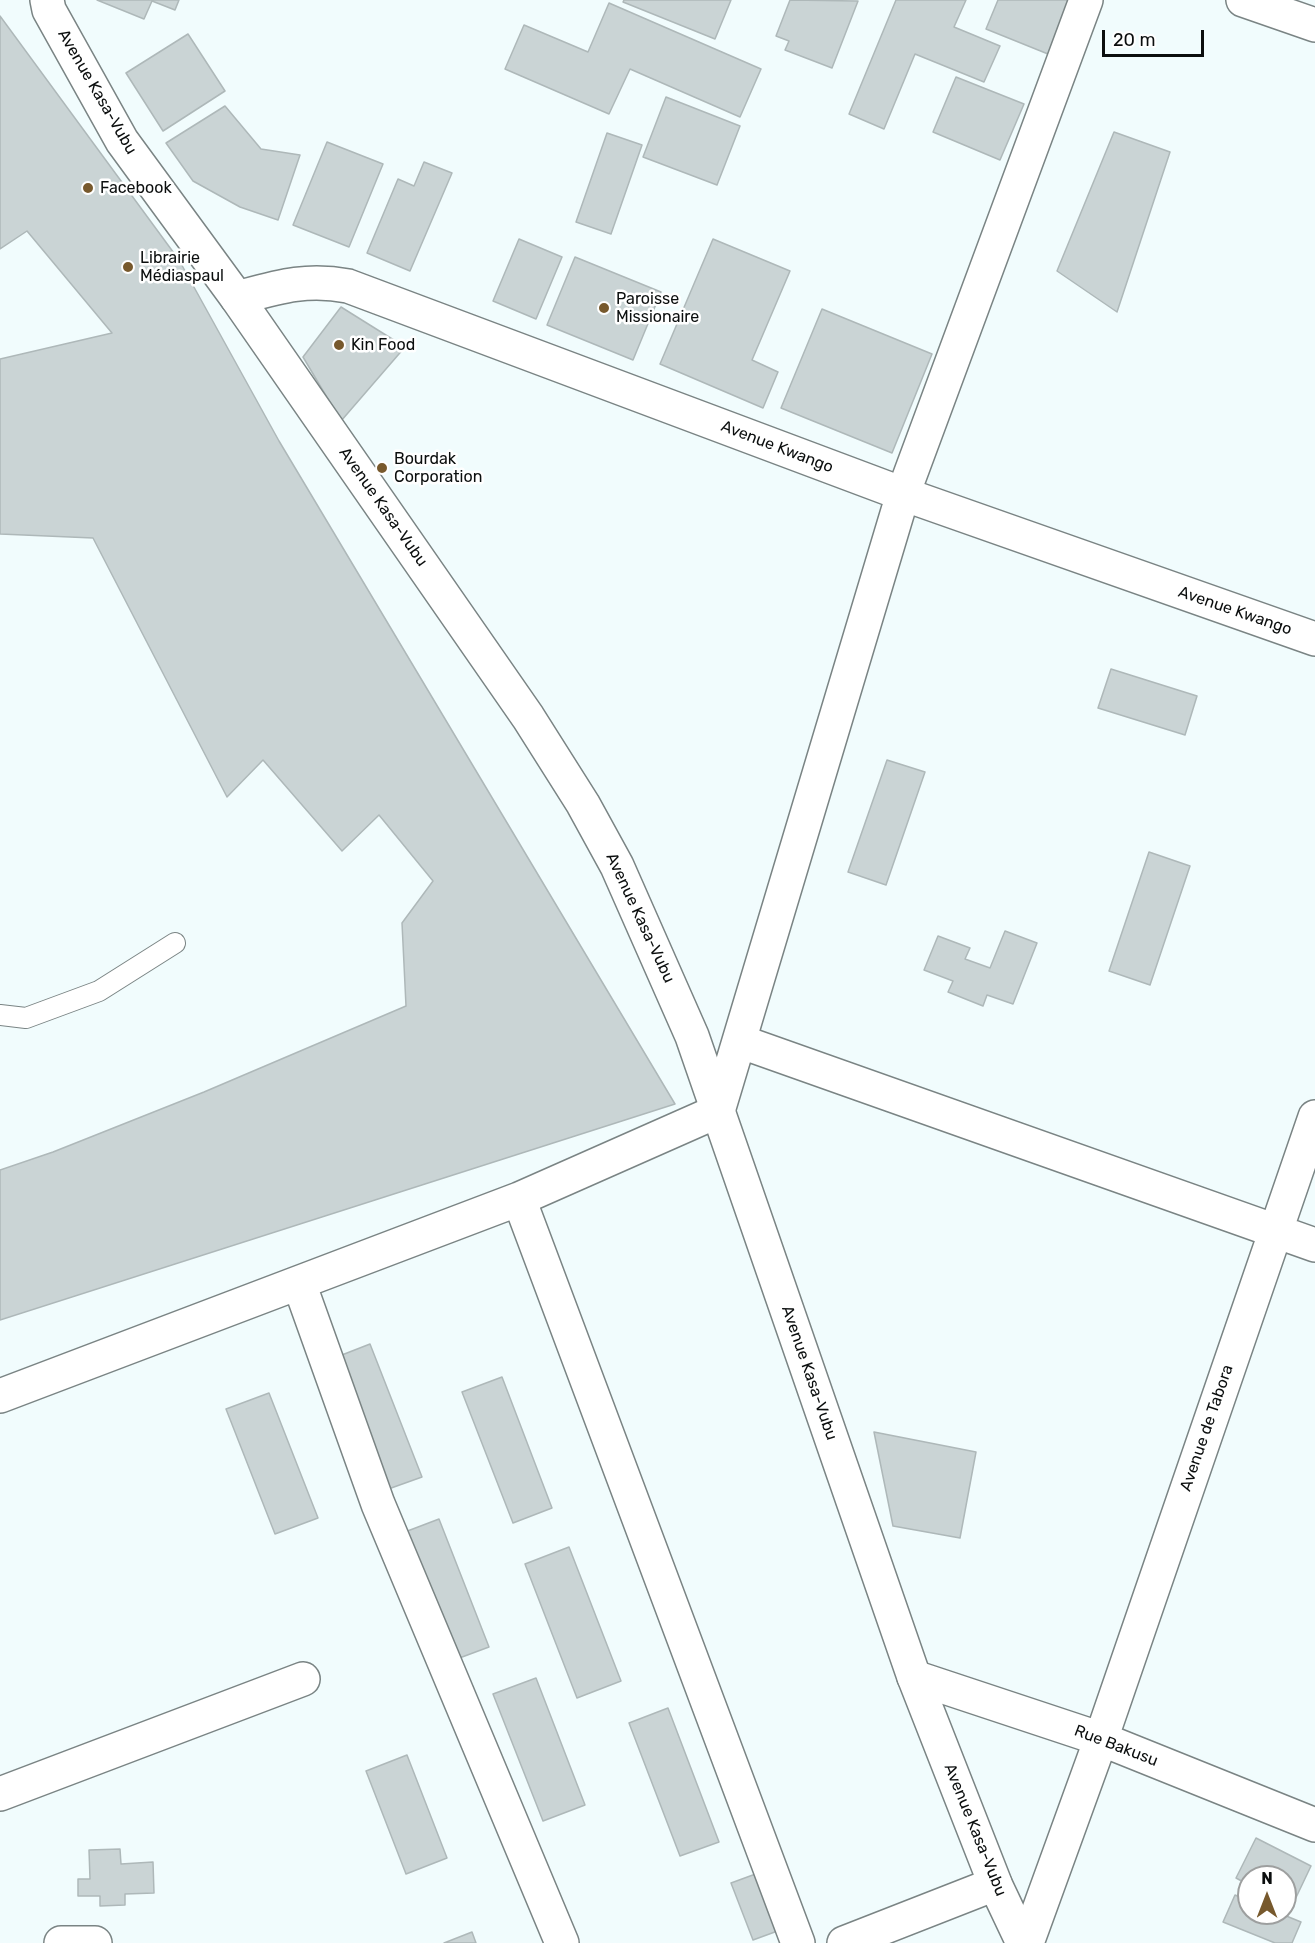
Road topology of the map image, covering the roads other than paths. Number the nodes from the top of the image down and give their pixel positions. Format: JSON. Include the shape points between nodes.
{"nodes":[{"id":1,"x":47,"y":0,"type":"edge"},
{"id":2,"x":1086,"y":0,"type":"edge"},
{"id":3,"x":1243,"y":0,"type":"edge"},
{"id":4,"x":1315,"y":25,"type":"edge"},
{"id":5,"x":237,"y":298,"type":"junction"},
{"id":6,"x":903,"y":494,"type":"junction"},
{"id":7,"x":1315,"y":639,"type":"edge"},
{"id":8,"x":175,"y":943,"type":"dead end"},
{"id":9,"x":0,"y":1015,"type":"edge"},
{"id":10,"x":739,"y":1041,"type":"junction"},
{"id":11,"x":718,"y":1111,"type":"junction"},
{"id":12,"x":1315,"y":1117,"type":"edge"},
{"id":13,"x":519,"y":1199,"type":"junction"},
{"id":14,"x":1274,"y":1230,"type":"junction"},
{"id":15,"x":1315,"y":1245,"type":"edge"},
{"id":16,"x":299,"y":1283,"type":"junction"},
{"id":17,"x":0,"y":1396,"type":"edge"},
{"id":18,"x":914,"y":1677,"type":"junction"},
{"id":19,"x":303,"y":1679,"type":"dead end"},
{"id":20,"x":1101,"y":1739,"type":"junction"},
{"id":21,"x":0,"y":1794,"type":"edge"},
{"id":22,"x":1315,"y":1825,"type":"edge"},
{"id":23,"x":995,"y":1884,"type":"junction"},
{"id":24,"x":61,"y":1943,"type":"edge"},
{"id":25,"x":95,"y":1943,"type":"edge"},
{"id":26,"x":562,"y":1943,"type":"edge"},
{"id":27,"x":798,"y":1943,"type":"edge"},
{"id":28,"x":844,"y":1943,"type":"edge"},
{"id":29,"x":1025,"y":1943,"type":"edge"}],
"edges":[{"from":1,"to":5,"type":"street","name":"Avenue Kasa-Vubu","via":[[122,141]]},
{"from":2,"to":6,"type":"street"},
{"from":3,"to":4,"type":"street"},
{"from":5,"to":6,"type":"street","name":"Avenue Kwango","via":[[297,282],[348,286]]},
{"from":5,"to":11,"type":"street","name":"Avenue Kasa-Vubu","via":[[528,717],[583,804],[617,866],[670,982]]},
{"from":6,"to":7,"type":"street","name":"Avenue Kwango"},
{"from":6,"to":10,"type":"street"},
{"from":8,"to":9,"type":"lane","via":[[99,991],[26,1018]]},
{"from":10,"to":11,"type":"street"},
{"from":10,"to":14,"type":"street"},
{"from":11,"to":13,"type":"street"},
{"from":11,"to":18,"type":"street","name":"Avenue Kasa-Vubu"},
{"from":12,"to":14,"type":"street","name":"Avenue de Tabora"},
{"from":13,"to":16,"type":"street"},
{"from":13,"to":27,"type":"street"},
{"from":14,"to":15,"type":"street"},
{"from":14,"to":20,"type":"street","name":"Avenue de Tabora"},
{"from":16,"to":17,"type":"street"},
{"from":16,"to":26,"type":"street","via":[[378,1504]]},
{"from":18,"to":20,"type":"street","name":"Rue Bakusu"},
{"from":18,"to":23,"type":"street","name":"Avenue Kasa-Vubu"},
{"from":19,"to":21,"type":"street"},
{"from":20,"to":22,"type":"street","name":"Rue Bakusu"},
{"from":20,"to":29,"type":"street","name":"Avenue de Tabora"},
{"from":23,"to":28,"type":"street"},
{"from":23,"to":29,"type":"street","name":"Avenue Kasa-Vubu"},
{"from":24,"to":25,"type":"street"}]}
